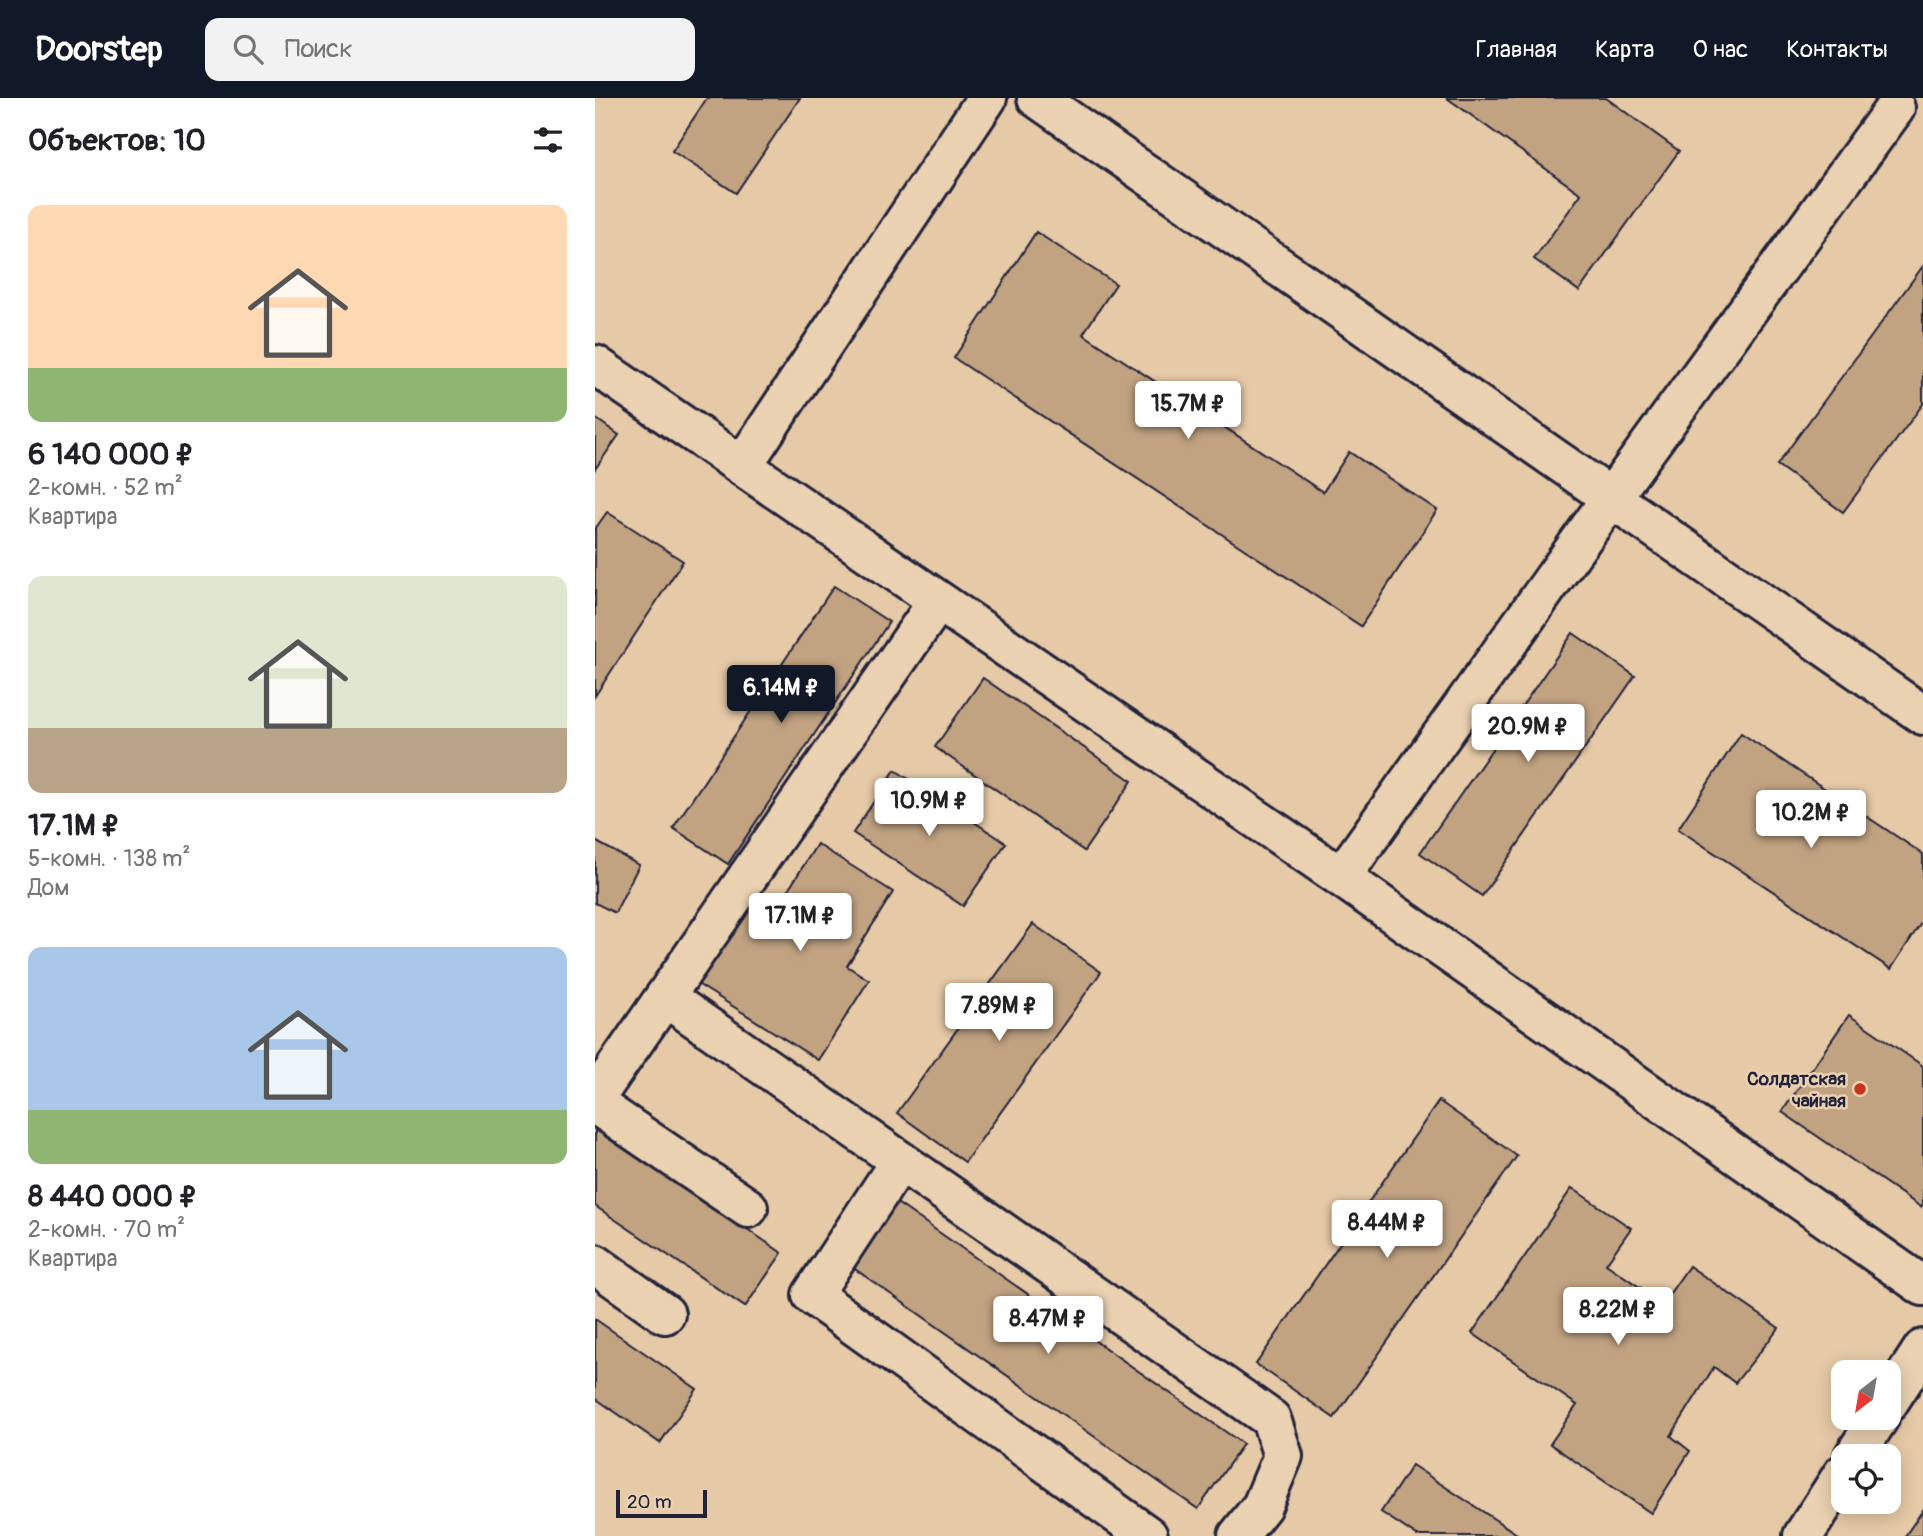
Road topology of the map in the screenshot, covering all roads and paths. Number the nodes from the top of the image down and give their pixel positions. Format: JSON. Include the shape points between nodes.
{"nodes":[{"id":1,"x":987,"y":98,"type":"edge"},
{"id":2,"x":1037,"y":98,"type":"edge"},
{"id":3,"x":1899,"y":111,"type":"edge"},
{"id":4,"x":595,"y":365,"type":"edge"},
{"id":5,"x":742,"y":466,"type":"junction"},
{"id":6,"x":1611,"y":498,"type":"junction"},
{"id":7,"x":939,"y":601,"type":"junction"},
{"id":8,"x":1923,"y":715,"type":"edge"},
{"id":9,"x":1341,"y":877,"type":"junction"},
{"id":10,"x":665,"y":997,"type":"junction"},
{"id":11,"x":595,"y":1098,"type":"edge"},
{"id":12,"x":595,"y":1104,"type":"edge"},
{"id":13,"x":900,"y":1161,"type":"junction"},
{"id":14,"x":748,"y":1208,"type":"dead end"},
{"id":15,"x":595,"y":1264,"type":"edge"},
{"id":16,"x":1923,"y":1286,"type":"edge"},
{"id":17,"x":665,"y":1314,"type":"dead end"},
{"id":18,"x":1923,"y":1349,"type":"edge"},
{"id":19,"x":1901,"y":1383,"type":"edge"},
{"id":20,"x":1831,"y":1493,"type":"edge"},
{"id":21,"x":1148,"y":1536,"type":"edge"},
{"id":22,"x":1238,"y":1536,"type":"edge"},
{"id":23,"x":1803,"y":1536,"type":"edge"}],
"edges":[{"from":1,"to":5,"type":"street"},
{"from":2,"to":6,"type":"street"},
{"from":3,"to":6,"type":"street"},
{"from":4,"to":5,"type":"street"},
{"from":5,"to":7,"type":"street"},
{"from":6,"to":8,"type":"street"},
{"from":6,"to":9,"type":"street"},
{"from":7,"to":9,"type":"street"},
{"from":7,"to":10,"type":"street"},
{"from":9,"to":16,"type":"street"},
{"from":10,"to":11,"type":"street"},
{"from":10,"to":13,"type":"street"},
{"from":12,"to":14,"type":"street"},
{"from":13,"to":21,"type":"street","via":[[812,1295]]},
{"from":13,"to":22,"type":"street","via":[[1271,1419],[1283,1456],[1262,1506]]},
{"from":15,"to":17,"type":"street"},
{"from":18,"to":19,"type":"street"},
{"from":20,"to":23,"type":"street"}]}
